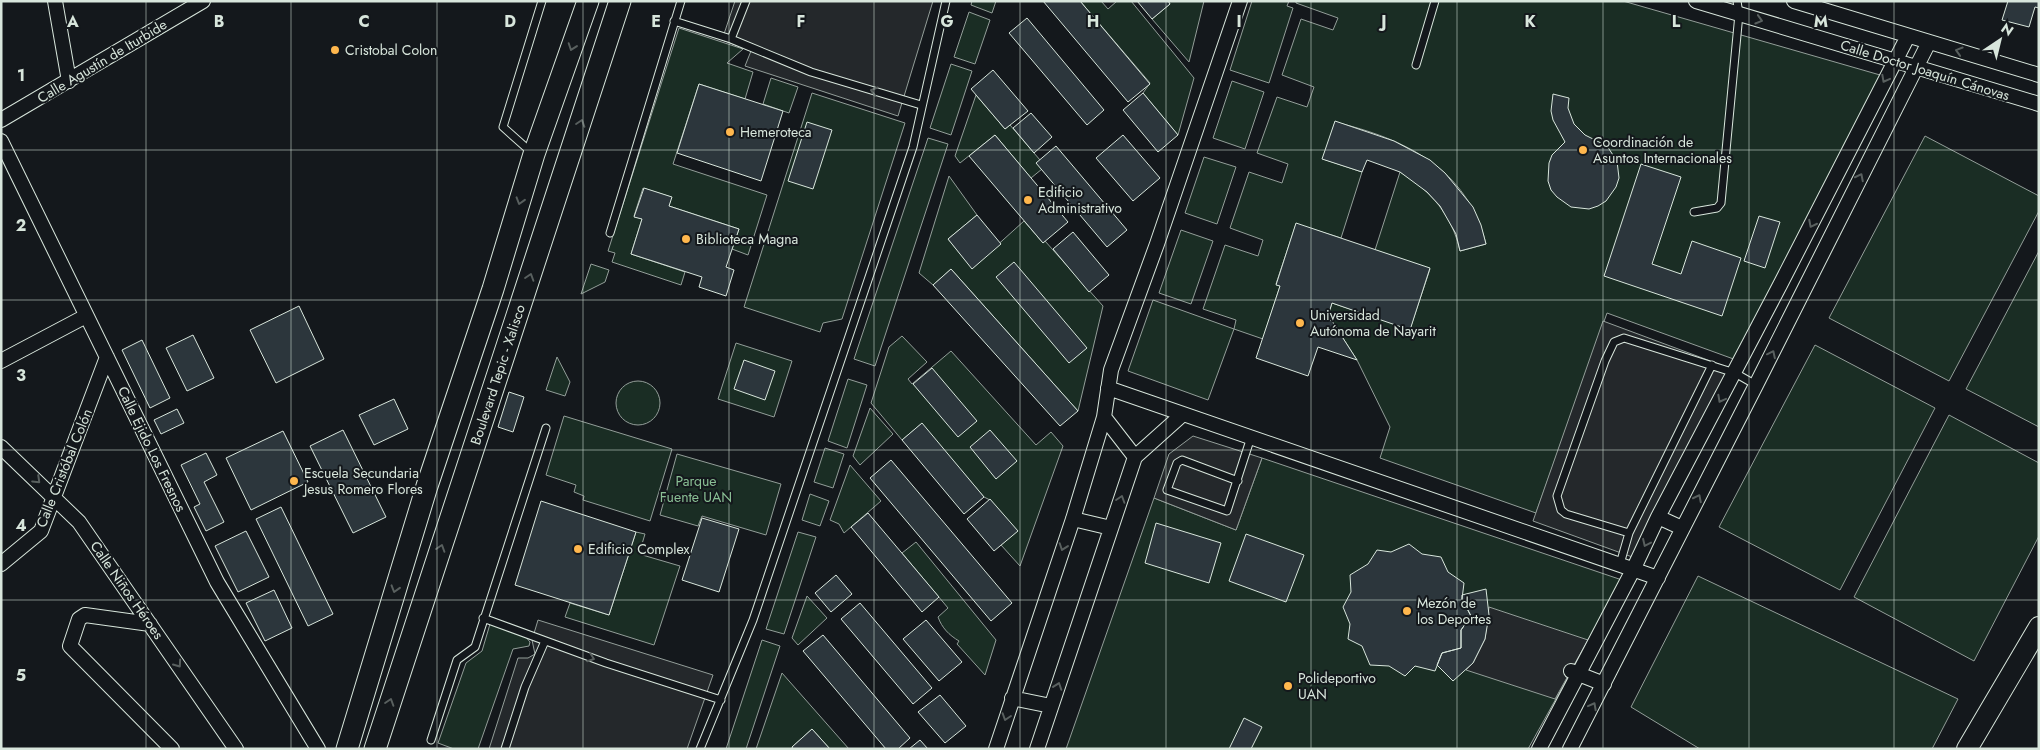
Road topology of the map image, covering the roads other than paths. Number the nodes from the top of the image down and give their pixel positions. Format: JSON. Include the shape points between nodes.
{"nodes":[{"id":1,"x":55,"y":1,"type":"edge"},
{"id":2,"x":203,"y":1,"type":"edge"},
{"id":3,"x":542,"y":1,"type":"edge"},
{"id":4,"x":588,"y":1,"type":"edge"},
{"id":5,"x":620,"y":1,"type":"edge"},
{"id":6,"x":681,"y":1,"type":"edge"},
{"id":7,"x":746,"y":1,"type":"edge"},
{"id":8,"x":946,"y":1,"type":"edge"},
{"id":9,"x":1240,"y":1,"type":"edge"},
{"id":10,"x":1435,"y":1,"type":"edge"},
{"id":11,"x":1696,"y":1,"type":"edge"},
{"id":12,"x":1794,"y":1,"type":"edge"},
{"id":13,"x":1738,"y":8,"type":"edge"},
{"id":14,"x":674,"y":21,"type":"junction"},
{"id":15,"x":1908,"y":36,"type":"junction"},
{"id":16,"x":731,"y":39,"type":"junction"},
{"id":17,"x":1929,"y":42,"type":"junction"},
{"id":18,"x":1895,"y":61,"type":"junction"},
{"id":19,"x":1416,"y":65,"type":"dead end"},
{"id":20,"x":1916,"y":66,"type":"junction"},
{"id":21,"x":2039,"y":75,"type":"edge"},
{"id":22,"x":69,"y":81,"type":"junction"},
{"id":23,"x":2039,"y":104,"type":"edge"},
{"id":24,"x":921,"y":105,"type":"junction"},
{"id":25,"x":1,"y":120,"type":"edge"},
{"id":26,"x":1,"y":141,"type":"edge"},
{"id":27,"x":534,"y":154,"type":"junction"},
{"id":28,"x":1694,"y":212,"type":"dead end"},
{"id":29,"x":610,"y":233,"type":"dead end"},
{"id":30,"x":1780,"y":285,"type":"junction"},
{"id":31,"x":1798,"y":299,"type":"junction"},
{"id":32,"x":86,"y":316,"type":"junction"},
{"id":33,"x":107,"y":357,"type":"junction"},
{"id":34,"x":1,"y":361,"type":"edge"},
{"id":35,"x":1712,"y":366,"type":"junction"},
{"id":36,"x":1735,"y":373,"type":"junction"},
{"id":37,"x":1756,"y":385,"type":"junction"},
{"id":38,"x":1108,"y":388,"type":"junction"},
{"id":39,"x":1183,"y":414,"type":"junction"},
{"id":40,"x":1104,"y":417,"type":"junction"},
{"id":41,"x":546,"y":428,"type":"dead end"},
{"id":42,"x":1250,"y":437,"type":"junction"},
{"id":43,"x":1,"y":447,"type":"edge"},
{"id":44,"x":1135,"y":457,"type":"junction"},
{"id":45,"x":1238,"y":481,"type":"junction"},
{"id":46,"x":55,"y":498,"type":"junction"},
{"id":47,"x":1658,"y":517,"type":"junction"},
{"id":48,"x":1073,"y":519,"type":"junction"},
{"id":49,"x":1111,"y":528,"type":"junction"},
{"id":50,"x":1682,"y":528,"type":"junction"},
{"id":51,"x":1629,"y":533,"type":"junction"},
{"id":52,"x":1,"y":564,"type":"edge"},
{"id":53,"x":1620,"y":564,"type":"junction"},
{"id":54,"x":1634,"y":570,"type":"junction"},
{"id":55,"x":1658,"y":578,"type":"junction"},
{"id":56,"x":483,"y":618,"type":"junction"},
{"id":57,"x":150,"y":624,"type":"junction"},
{"id":58,"x":2039,"y":627,"type":"edge"},
{"id":59,"x":545,"y":641,"type":"junction"},
{"id":60,"x":1575,"y":673,"type":"junction"},
{"id":61,"x":1604,"y":684,"type":"junction"},
{"id":62,"x":1012,"y":698,"type":"junction"},
{"id":63,"x":721,"y":700,"type":"junction"},
{"id":64,"x":1051,"y":706,"type":"junction"},
{"id":65,"x":431,"y":740,"type":"dead end"},
{"id":66,"x":172,"y":749,"type":"edge"},
{"id":67,"x":236,"y":749,"type":"edge"},
{"id":68,"x":318,"y":749,"type":"edge"},
{"id":69,"x":347,"y":749,"type":"edge"},
{"id":70,"x":375,"y":749,"type":"edge"},
{"id":71,"x":505,"y":749,"type":"edge"},
{"id":72,"x":700,"y":749,"type":"edge"},
{"id":73,"x":996,"y":749,"type":"edge"},
{"id":74,"x":1037,"y":749,"type":"edge"},
{"id":75,"x":1539,"y":749,"type":"edge"},
{"id":76,"x":1570,"y":749,"type":"edge"},
{"id":77,"x":1967,"y":749,"type":"edge"}],
"edges":[{"from":1,"to":22,"type":"street"},
{"from":2,"to":22,"type":"street","name":"Calle Agustín de Iturbide"},
{"from":3,"to":27,"type":"lane","via":[[503,127]]},
{"from":4,"to":27,"type":"main road","one_way":true},
{"from":70,"to":5,"type":"main road","name":"Boulevard Tepic - Xalisco","one_way":true},
{"from":6,"to":14,"type":"lane"},
{"from":7,"to":16,"type":"lane"},
{"from":8,"to":24,"type":"lane"},
{"from":9,"to":38,"type":"street","via":[[1110,370]]},
{"from":10,"to":19,"type":"lane"},
{"from":11,"to":13,"type":"street","name":"Calle Doctor Joaquín Cánovas"},
{"from":12,"to":15,"type":"street","name":"Calle Doctor Joaquín Cánovas"},
{"from":13,"to":18,"type":"street","name":"Calle Doctor Joaquín Cánovas","one_way":true},
{"from":13,"to":28,"type":"lane","via":[[1721,203],[1717,208]]},
{"from":14,"to":16,"type":"lane"},
{"from":14,"to":29,"type":"lane"},
{"from":15,"to":17,"type":"street","name":"Calle Doctor Joaquín Cánovas"},
{"from":15,"to":18,"type":"street"},
{"from":24,"to":16,"type":"lane","one_way":true,"via":[[811,72]]},
{"from":17,"to":20,"type":"street"},
{"from":21,"to":17,"type":"street","name":"Calle Doctor Joaquín Cánovas","one_way":true},
{"from":18,"to":20,"type":"street","name":"Calle Doctor Joaquín Cánovas"},
{"from":18,"to":30,"type":"street","one_way":true},
{"from":20,"to":23,"type":"street","name":"Calle Doctor Joaquín Cánovas"},
{"from":31,"to":20,"type":"street","one_way":true},
{"from":22,"to":25,"type":"street","name":"Calle Agustín de Iturbide"},
{"from":24,"to":63,"type":"lane","via":[[910,156],[753,620]]},
{"from":26,"to":32,"type":"street","name":"Calle Ejido Los Fresnos"},
{"from":27,"to":69,"type":"main road","one_way":true,"via":[[427,486]]},
{"from":30,"to":31,"type":"street"},
{"from":30,"to":36,"type":"street"},
{"from":37,"to":31,"type":"street","one_way":true},
{"from":32,"to":33,"type":"street","name":"Calle Ejido Los Fresnos"},
{"from":32,"to":34,"type":"street"},
{"from":33,"to":46,"type":"street","name":"Calle Cristóbal Colón"},
{"from":33,"to":68,"type":"street","name":"Calle Ejido Los Fresnos","via":[[217,582]]},
{"from":35,"to":36,"type":"lane"},
{"from":35,"to":51,"type":"lane"},
{"from":35,"to":51,"type":"lane","via":[[1624,338],[1614,342],[1557,496],[1561,510],[1566,514]]},
{"from":36,"to":37,"type":"lane"},
{"from":36,"to":47,"type":"street","one_way":true},
{"from":50,"to":37,"type":"street","one_way":true},
{"from":38,"to":39,"type":"street"},
{"from":38,"to":40,"type":"street"},
{"from":39,"to":42,"type":"street"},
{"from":39,"to":44,"type":"street"},
{"from":40,"to":44,"type":"street"},
{"from":40,"to":48,"type":"street"},
{"from":41,"to":56,"type":"lane"},
{"from":42,"to":45,"type":"lane"},
{"from":42,"to":53,"type":"street"},
{"from":43,"to":46,"type":"street","name":"Calle Niños Héroes","one_way":true},
{"from":49,"to":44,"type":"street","one_way":true},
{"from":45,"to":45,"type":"lane","via":[[1227,511],[1167,490],[1177,463],[1182,460]]},
{"from":46,"to":52,"type":"street","name":"Calle Cristóbal Colón","via":[[41,530]]},
{"from":46,"to":57,"type":"street","name":"Calle Niños Héroes","via":[[80,522]]},
{"from":47,"to":50,"type":"street"},
{"from":47,"to":54,"type":"street","one_way":true},
{"from":48,"to":49,"type":"street"},
{"from":48,"to":62,"type":"street","one_way":true},
{"from":64,"to":49,"type":"street","one_way":true},
{"from":50,"to":55,"type":"street"},
{"from":51,"to":53,"type":"lane"},
{"from":53,"to":54,"type":"street"},
{"from":54,"to":55,"type":"street"},
{"from":54,"to":60,"type":"street"},
{"from":55,"to":61,"type":"street"},
{"from":56,"to":59,"type":"lane"},
{"from":56,"to":65,"type":"lane","via":[[475,647],[457,660]]},
{"from":57,"to":66,"type":"street","via":[[85,615],[79,619],[70,646]]},
{"from":57,"to":67,"type":"street","name":"Calle Niños Héroes","one_way":true},
{"from":58,"to":77,"type":"main road"},
{"from":59,"to":63,"type":"lane","one_way":true},
{"from":59,"to":71,"type":"lane","via":[[525,687]]},
{"from":60,"to":61,"type":"street"},
{"from":60,"to":75,"type":"street"},
{"from":76,"to":61,"type":"street","one_way":true},
{"from":62,"to":64,"type":"street"},
{"from":62,"to":73,"type":"street","one_way":true},
{"from":63,"to":72,"type":"lane"},
{"from":64,"to":74,"type":"street"}]}
